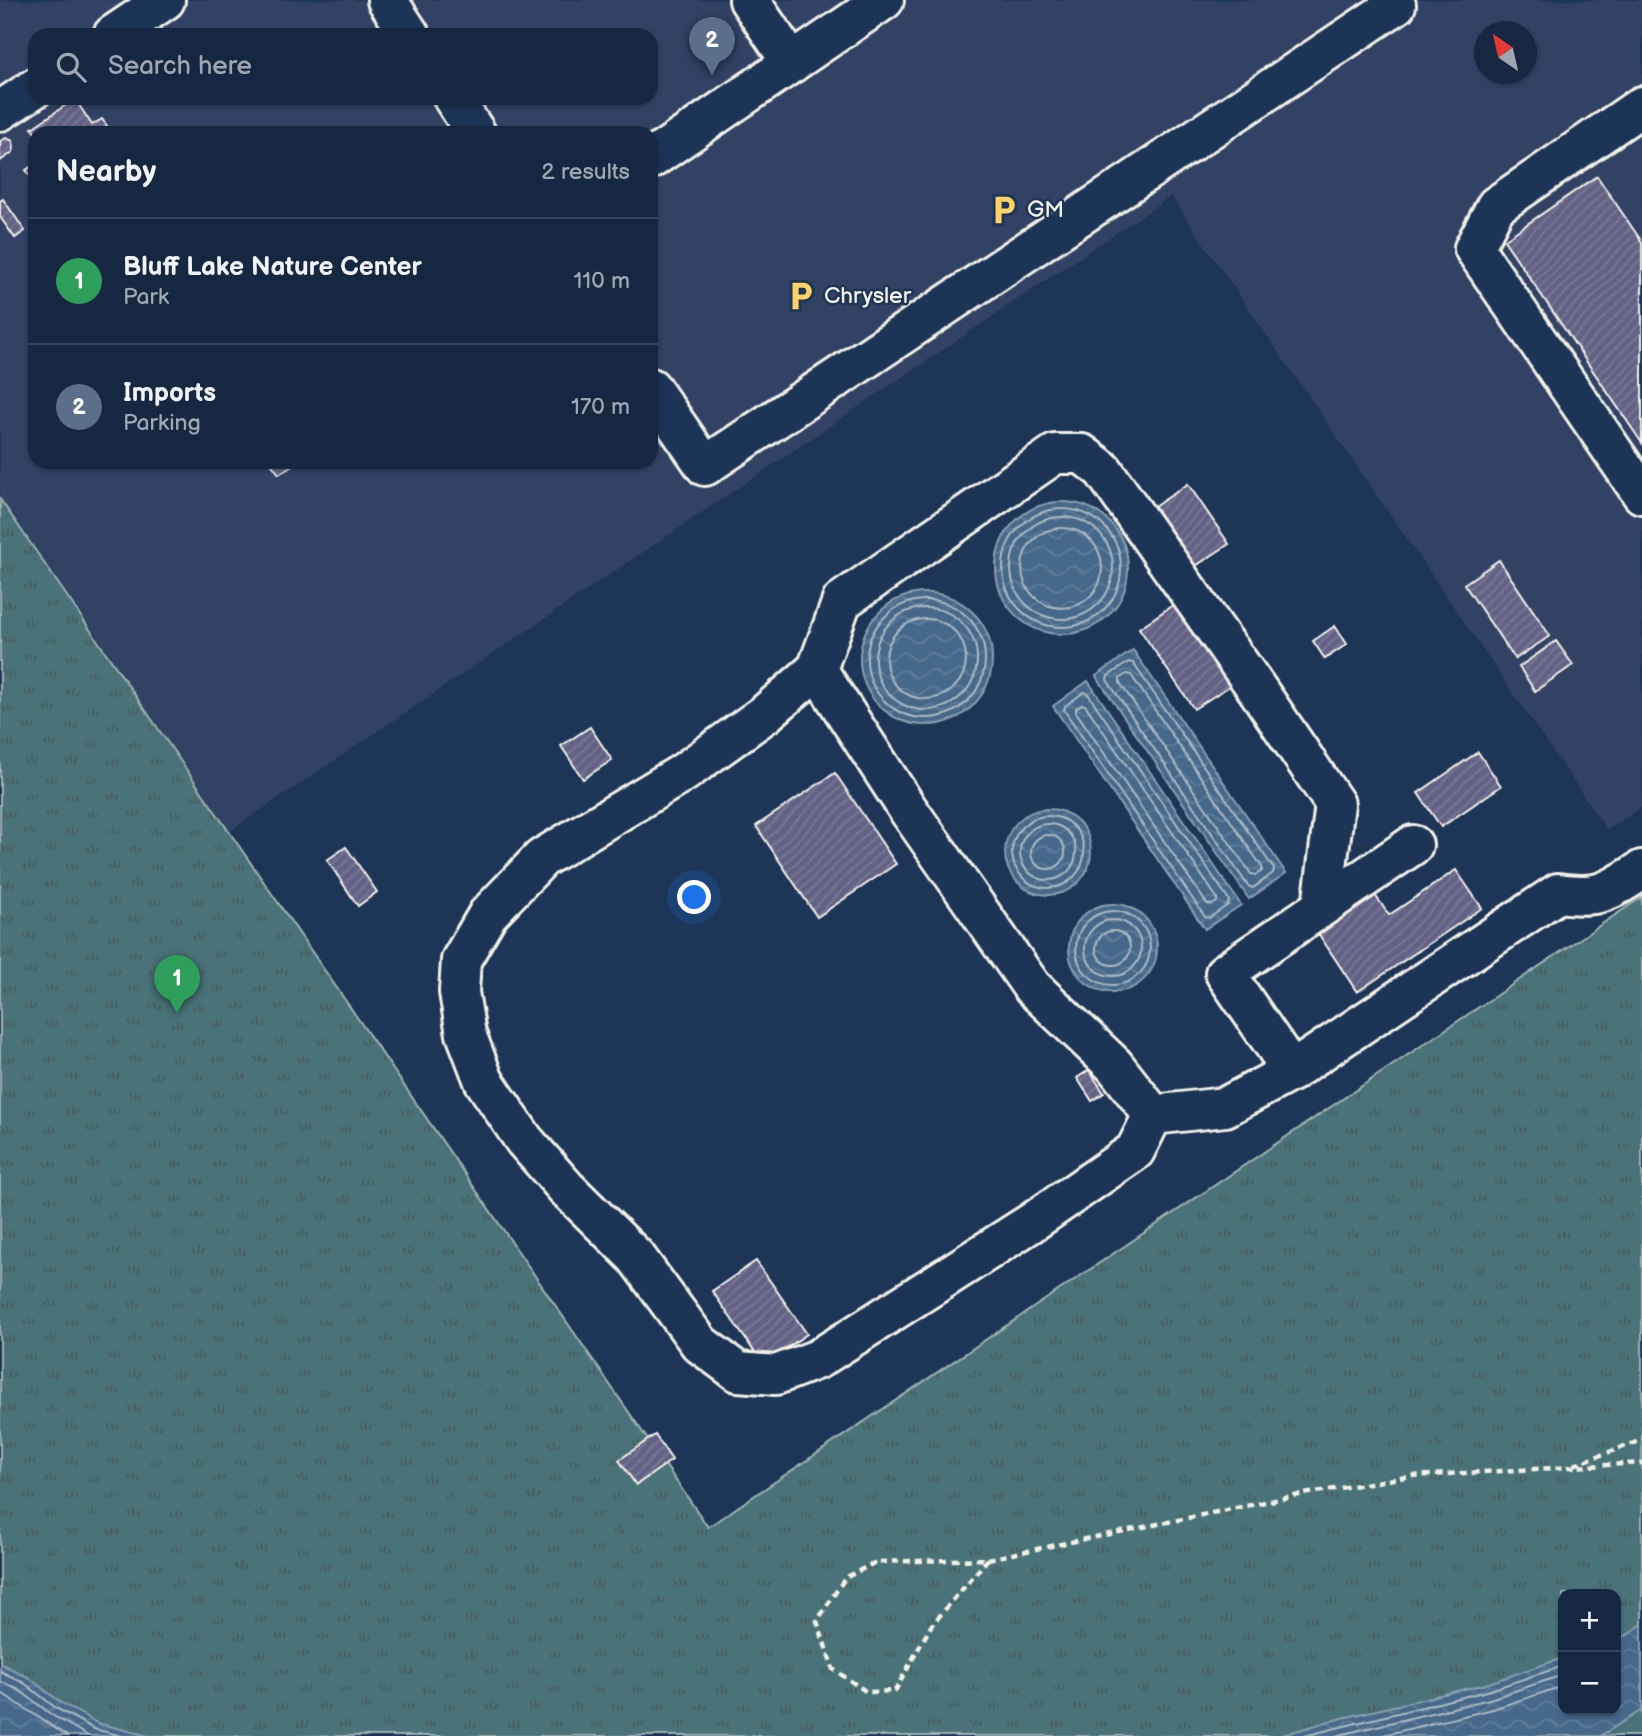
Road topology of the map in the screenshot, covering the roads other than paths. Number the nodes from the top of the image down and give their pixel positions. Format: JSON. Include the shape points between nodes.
{"nodes":[{"id":1,"x":165,"y":0,"type":"edge"},
{"id":2,"x":387,"y":0,"type":"edge"},
{"id":3,"x":749,"y":0,"type":"edge"},
{"id":4,"x":884,"y":0,"type":"edge"},
{"id":5,"x":1397,"y":2,"type":"edge"},
{"id":6,"x":123,"y":28,"type":"edge"},
{"id":7,"x":405,"y":28,"type":"edge"},
{"id":8,"x":792,"y":63,"type":"junction"},
{"id":9,"x":28,"y":93,"type":"edge"},
{"id":10,"x":458,"y":105,"type":"edge"},
{"id":11,"x":1642,"y":106,"type":"edge"},
{"id":12,"x":0,"y":111,"type":"edge"},
{"id":13,"x":471,"y":126,"type":"edge"},
{"id":14,"x":658,"y":154,"type":"edge"},
{"id":15,"x":658,"y":398,"type":"edge"},
{"id":16,"x":1642,"y":494,"type":"edge"},
{"id":17,"x":817,"y":669,"type":"junction"},
{"id":18,"x":1413,"y":845,"type":"dead end"},
{"id":19,"x":1642,"y":870,"type":"edge"},
{"id":20,"x":1322,"y":906,"type":"junction"},
{"id":21,"x":1292,"y":1071,"type":"junction"},
{"id":22,"x":1153,"y":1115,"type":"junction"}],
"edges":[{"from":1,"to":6,"type":"lane"},
{"from":2,"to":7,"type":"lane"},
{"from":3,"to":8,"type":"lane"},
{"from":4,"to":8,"type":"lane"},
{"from":5,"to":15,"type":"lane","via":[[705,466]]},
{"from":8,"to":14,"type":"lane"},
{"from":9,"to":12,"type":"lane"},
{"from":10,"to":13,"type":"lane"},
{"from":11,"to":16,"type":"lane","via":[[1496,206],[1474,248]]},
{"from":17,"to":20,"type":"lane","via":[[842,601],[1055,454],[1082,454],[1103,470],[1335,804]]},
{"from":17,"to":22,"type":"lane","via":[[1032,987],[1114,1065]]},
{"from":17,"to":22,"type":"lane","via":[[765,714],[683,773],[542,858],[488,914],[461,960],[459,992],[466,1034],[484,1081],[524,1140],[636,1257],[700,1344],[738,1372],[776,1375],[818,1359],[1031,1223],[1135,1151]]},
{"from":18,"to":20,"type":"lane"},
{"from":19,"to":21,"type":"lane","via":[[1608,892],[1584,897],[1558,893]]},
{"from":20,"to":21,"type":"lane","via":[[1225,972]]},
{"from":21,"to":22,"type":"lane","via":[[1225,1107]]}]}
